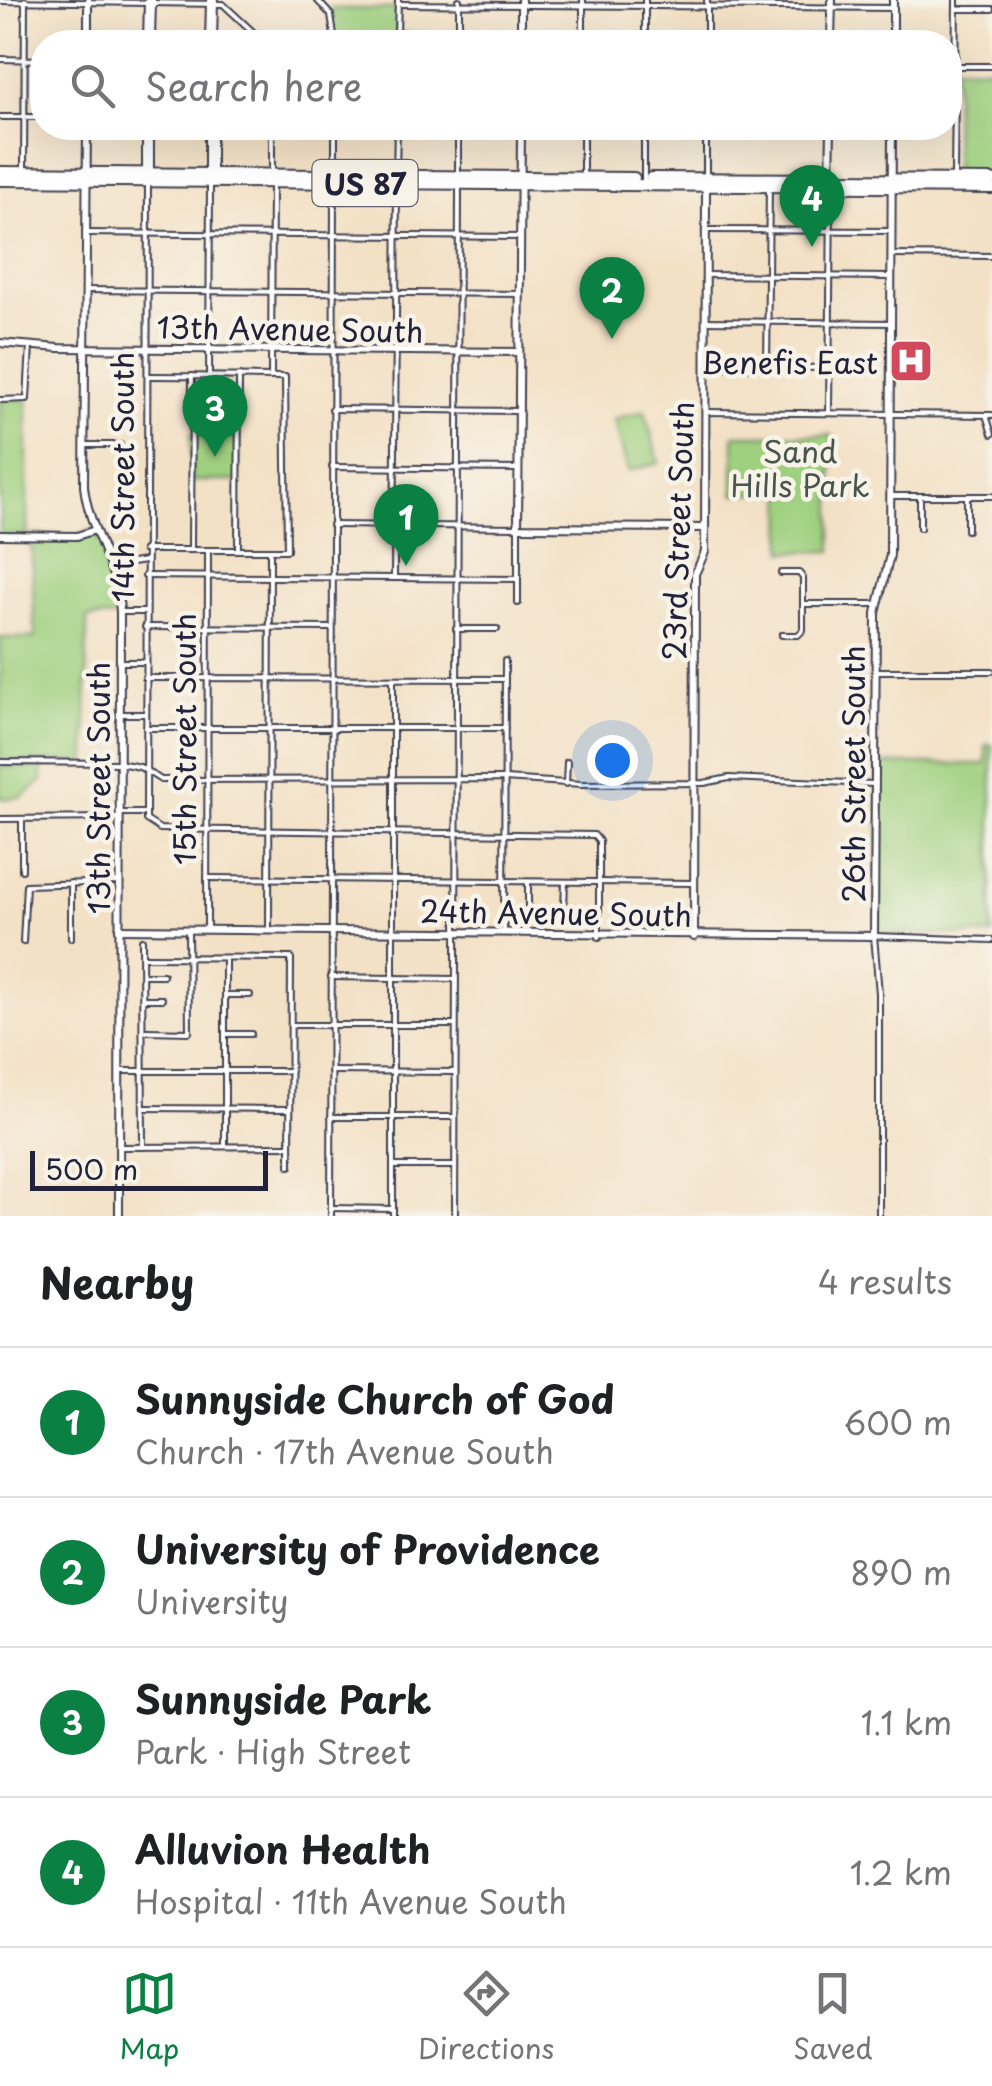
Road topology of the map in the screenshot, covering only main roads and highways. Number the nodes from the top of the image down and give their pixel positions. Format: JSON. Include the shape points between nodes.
{"nodes":[{"id":1,"x":150,"y":1,"type":"edge"},
{"id":2,"x":212,"y":2,"type":"edge"},
{"id":3,"x":149,"y":30,"type":"edge"},
{"id":4,"x":211,"y":30,"type":"edge"},
{"id":5,"x":148,"y":140,"type":"edge"},
{"id":6,"x":210,"y":140,"type":"edge"},
{"id":7,"x":0,"y":176,"type":"edge"},
{"id":8,"x":148,"y":177,"type":"junction"},
{"id":9,"x":210,"y":178,"type":"junction"},
{"id":10,"x":992,"y":184,"type":"edge"}],
"edges":[{"from":1,"to":3,"type":"main road"},
{"from":2,"to":4,"type":"main road"},
{"from":5,"to":8,"type":"main road","name":"14th Street South"},
{"from":6,"to":9,"type":"main road"},
{"from":7,"to":8,"type":"main road"},
{"from":8,"to":9,"type":"main road","number":"US 87"},
{"from":9,"to":10,"type":"main road","number":"US 87"}]}
